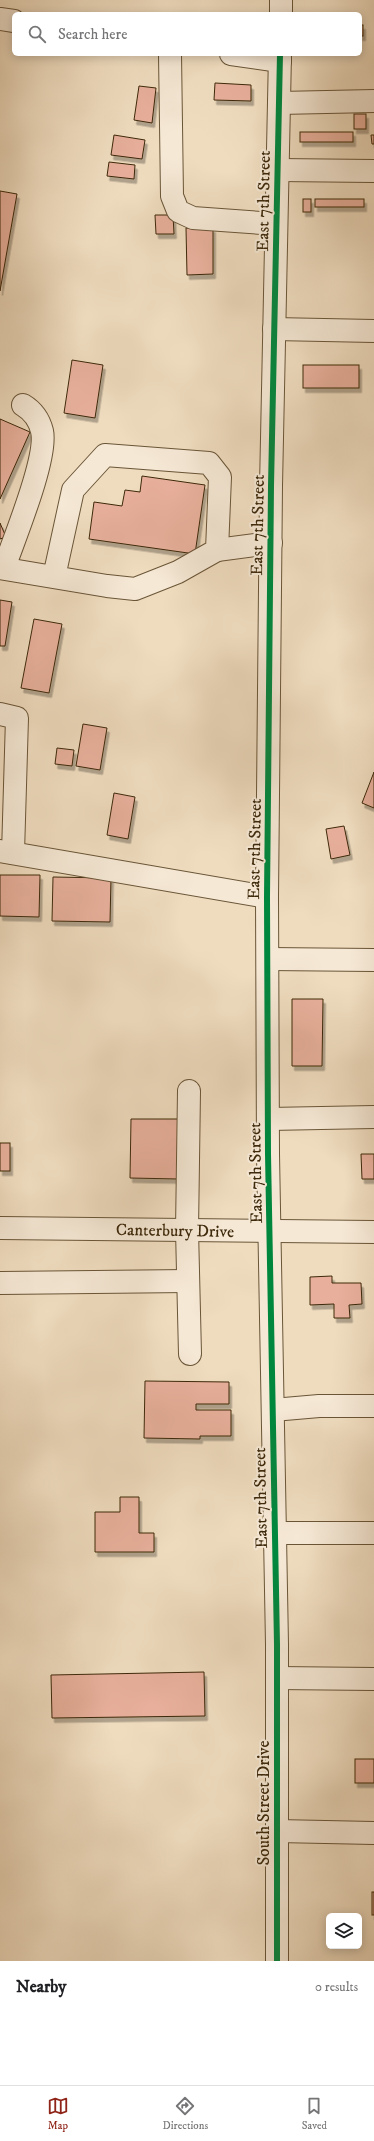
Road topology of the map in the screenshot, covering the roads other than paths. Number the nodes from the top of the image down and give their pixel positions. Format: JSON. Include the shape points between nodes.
{"nodes":[{"id":1,"x":281,"y":0,"type":"edge"},
{"id":2,"x":281,"y":12,"type":"edge"},
{"id":3,"x":0,"y":19,"type":"edge"},
{"id":4,"x":12,"y":21,"type":"edge"},
{"id":5,"x":170,"y":56,"type":"edge"},
{"id":6,"x":264,"y":56,"type":"edge"},
{"id":7,"x":280,"y":57,"type":"edge"},
{"id":8,"x":374,"y":102,"type":"edge"},
{"id":9,"x":279,"y":103,"type":"junction"},
{"id":10,"x":278,"y":170,"type":"junction"},
{"id":11,"x":374,"y":171,"type":"edge"},
{"id":12,"x":276,"y":224,"type":"junction"},
{"id":13,"x":274,"y":329,"type":"junction"},
{"id":14,"x":374,"y":331,"type":"edge"},
{"id":15,"x":23,"y":405,"type":"dead end"},
{"id":16,"x":271,"y":543,"type":"junction"},
{"id":17,"x":217,"y":550,"type":"junction"},
{"id":18,"x":2,"y":568,"type":"edge"},
{"id":19,"x":54,"y":576,"type":"junction"},
{"id":20,"x":0,"y":714,"type":"edge"},
{"id":21,"x":6,"y":852,"type":"edge"},
{"id":22,"x":267,"y":897,"type":"junction"},
{"id":23,"x":268,"y":959,"type":"junction"},
{"id":24,"x":374,"y":960,"type":"edge"},
{"id":25,"x":189,"y":1091,"type":"dead end"},
{"id":26,"x":374,"y":1117,"type":"edge"},
{"id":27,"x":268,"y":1119,"type":"junction"},
{"id":28,"x":0,"y":1228,"type":"edge"},
{"id":29,"x":187,"y":1230,"type":"junction"},
{"id":30,"x":270,"y":1231,"type":"junction"},
{"id":31,"x":374,"y":1232,"type":"edge"},
{"id":32,"x":188,"y":1281,"type":"junction"},
{"id":33,"x":0,"y":1283,"type":"edge"},
{"id":34,"x":190,"y":1354,"type":"dead end"},
{"id":35,"x":374,"y":1406,"type":"edge"},
{"id":36,"x":273,"y":1410,"type":"junction"},
{"id":37,"x":275,"y":1533,"type":"junction"},
{"id":38,"x":374,"y":1533,"type":"edge"},
{"id":39,"x":277,"y":1645,"type":"joint"},
{"id":40,"x":277,"y":1678,"type":"junction"},
{"id":41,"x":374,"y":1679,"type":"edge"},
{"id":42,"x":277,"y":1831,"type":"junction"},
{"id":43,"x":374,"y":1833,"type":"edge"},
{"id":44,"x":277,"y":1961,"type":"edge"}],
"edges":[{"from":1,"to":2,"type":"street"},
{"from":3,"to":4,"type":"street"},
{"from":5,"to":12,"type":"street","via":[[172,196],[178,211],[193,218]]},
{"from":6,"to":7,"type":"street"},
{"from":7,"to":9,"type":"street","name":"East 7th Street"},
{"from":8,"to":9,"type":"street"},
{"from":9,"to":10,"type":"street","name":"East 7th Street"},
{"from":10,"to":11,"type":"street"},
{"from":10,"to":12,"type":"street","name":"East 7th Street"},
{"from":12,"to":13,"type":"street","name":"East 7th Street"},
{"from":13,"to":14,"type":"street"},
{"from":13,"to":16,"type":"street","name":"East 7th Street"},
{"from":15,"to":18,"type":"street","via":[[33,411],[39,421],[42,453]]},
{"from":16,"to":17,"type":"street"},
{"from":16,"to":22,"type":"street","name":"East 7th Street"},
{"from":17,"to":19,"type":"street","via":[[178,572],[135,589]]},
{"from":17,"to":19,"type":"street","via":[[220,477],[209,463],[105,455],[73,490]]},
{"from":18,"to":19,"type":"street"},
{"from":20,"to":21,"type":"street","via":[[16,718]]},
{"from":21,"to":22,"type":"street"},
{"from":22,"to":23,"type":"street","name":"East 7th Street"},
{"from":23,"to":24,"type":"street"},
{"from":23,"to":27,"type":"street","name":"East 7th Street"},
{"from":25,"to":29,"type":"street"},
{"from":26,"to":27,"type":"street"},
{"from":27,"to":30,"type":"street","name":"East 7th Street"},
{"from":28,"to":29,"type":"street","name":"Canterbury Drive"},
{"from":29,"to":30,"type":"street","name":"Canterbury Drive"},
{"from":29,"to":32,"type":"street"},
{"from":30,"to":31,"type":"street","name":"Canterbury Drive"},
{"from":30,"to":36,"type":"street","name":"East 7th Street"},
{"from":32,"to":33,"type":"street"},
{"from":32,"to":34,"type":"street"},
{"from":35,"to":36,"type":"street","via":[[319,1406]]},
{"from":36,"to":37,"type":"street","name":"East 7th Street"},
{"from":37,"to":38,"type":"street"},
{"from":37,"to":39,"type":"street","name":"East 7th Street"},
{"from":39,"to":40,"type":"street","name":"South Street Drive"},
{"from":40,"to":41,"type":"street"},
{"from":40,"to":42,"type":"street","name":"South Street Drive"},
{"from":42,"to":43,"type":"street"},
{"from":42,"to":44,"type":"street","name":"South Street Drive"}]}
